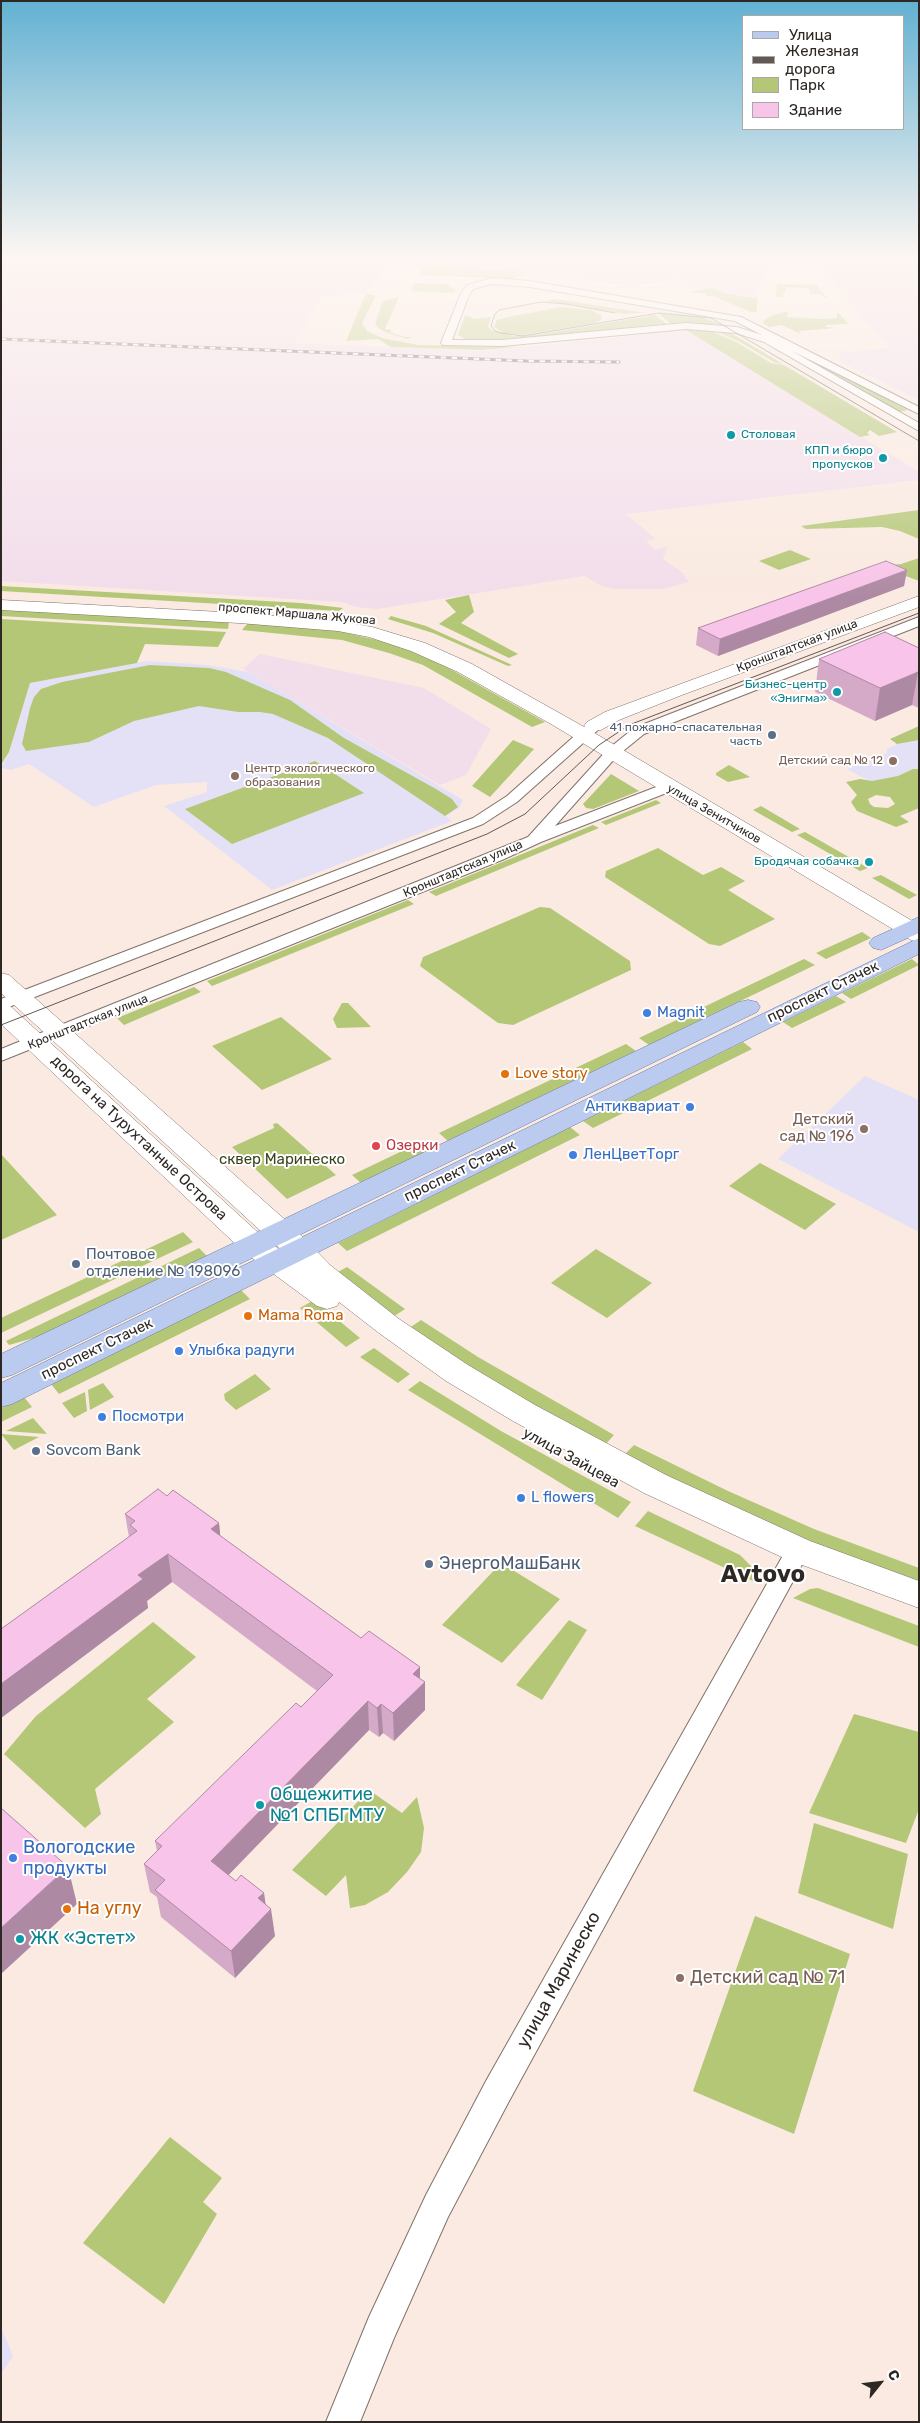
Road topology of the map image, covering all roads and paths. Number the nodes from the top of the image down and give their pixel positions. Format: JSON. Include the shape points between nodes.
{"nodes":[{"id":1,"x":819,"y":370,"type":"edge"},
{"id":2,"x":838,"y":370,"type":"edge"},
{"id":3,"x":919,"y":413,"type":"edge"},
{"id":4,"x":906,"y":421,"type":"junction"},
{"id":5,"x":919,"y":428,"type":"edge"},
{"id":6,"x":1,"y":594,"type":"edge"},
{"id":7,"x":919,"y":601,"type":"edge"},
{"id":8,"x":1,"y":605,"type":"edge"},
{"id":9,"x":919,"y":621,"type":"edge"},
{"id":10,"x":588,"y":730,"type":"junction"},
{"id":11,"x":618,"y":748,"type":"junction"},
{"id":12,"x":669,"y":787,"type":"junction"},
{"id":13,"x":534,"y":840,"type":"junction"},
{"id":14,"x":917,"y":930,"type":"edge"},
{"id":15,"x":1,"y":980,"type":"edge"},
{"id":16,"x":8,"y":1005,"type":"edge"},
{"id":17,"x":61,"y":1033,"type":"junction"},
{"id":18,"x":36,"y":1043,"type":"junction"},
{"id":19,"x":1,"y":1056,"type":"edge"},
{"id":20,"x":277,"y":1247,"type":"junction"},
{"id":21,"x":1,"y":1366,"type":"edge"},
{"id":22,"x":1,"y":1396,"type":"edge"},
{"id":23,"x":793,"y":1559,"type":"junction"},
{"id":24,"x":919,"y":1595,"type":"edge"},
{"id":25,"x":919,"y":1615,"type":"edge"},
{"id":26,"x":343,"y":2422,"type":"edge"}],
"edges":[{"from":1,"to":4,"type":"street"},
{"from":2,"to":3,"type":"street"},
{"from":3,"to":4,"type":"street","via":[[907,416]]},
{"from":4,"to":5,"type":"street"},
{"from":6,"to":10,"type":"main road","name":"проспект Маршала Жукова","via":[[247,608],[380,622],[458,648],[512,677]]},
{"from":7,"to":10,"type":"main road","name":"Кронштадтская улица","via":[[675,691],[612,716]]},
{"from":8,"to":10,"type":"main road","name":"проспект Маршала Жукова","via":[[297,622],[372,632],[444,657]]},
{"from":9,"to":11,"type":"street","name":"Кронштадтская улица","via":[[639,731]]},
{"from":10,"to":11,"type":"main road","name":"проспект Маршала Жукова"},
{"from":10,"to":16,"type":"street","name":"Кронштадтская улица","via":[[512,799],[478,821]]},
{"from":11,"to":12,"type":"main road","name":"улица Зенитчиков"},
{"from":11,"to":13,"type":"street","name":"Кронштадтская улица"},
{"from":11,"to":14,"type":"main road","name":"улица Зенитчиков","via":[[904,907]]},
{"from":12,"to":13,"type":"street"},
{"from":12,"to":14,"type":"main road","name":"улица Зенитчиков"},
{"from":13,"to":17,"type":"street","name":"Кронштадтская улица"},
{"from":14,"to":20,"type":"main road","name":"проспект Стачек"},
{"from":15,"to":16,"type":"main road","name":"дорога на Турухтанные Острова"},
{"from":16,"to":17,"type":"main road","name":"дорога на Турухтанные Острова"},
{"from":16,"to":18,"type":"main road","name":"дорога на Турухтанные Острова"},
{"from":17,"to":18,"type":"street","name":"Кронштадтская улица"},
{"from":17,"to":20,"type":"main road","name":"дорога на Турухтанные Острова"},
{"from":18,"to":19,"type":"street","name":"Кронштадтская улица"},
{"from":18,"to":20,"type":"main road","name":"дорога на Турухтанные Острова"},
{"from":20,"to":21,"type":"main road","name":"проспект Стачек"},
{"from":20,"to":22,"type":"main road","name":"проспект Стачек"},
{"from":20,"to":23,"type":"main road","name":"улица Зайцева","via":[[374,1336],[509,1425],[644,1498]]},
{"from":23,"to":24,"type":"main road","name":"улица Зайцева"},
{"from":23,"to":25,"type":"main road","name":"улица Зайцева"},
{"from":23,"to":26,"type":"street","name":"улица Маринеско","via":[[437,2206]]}]}
